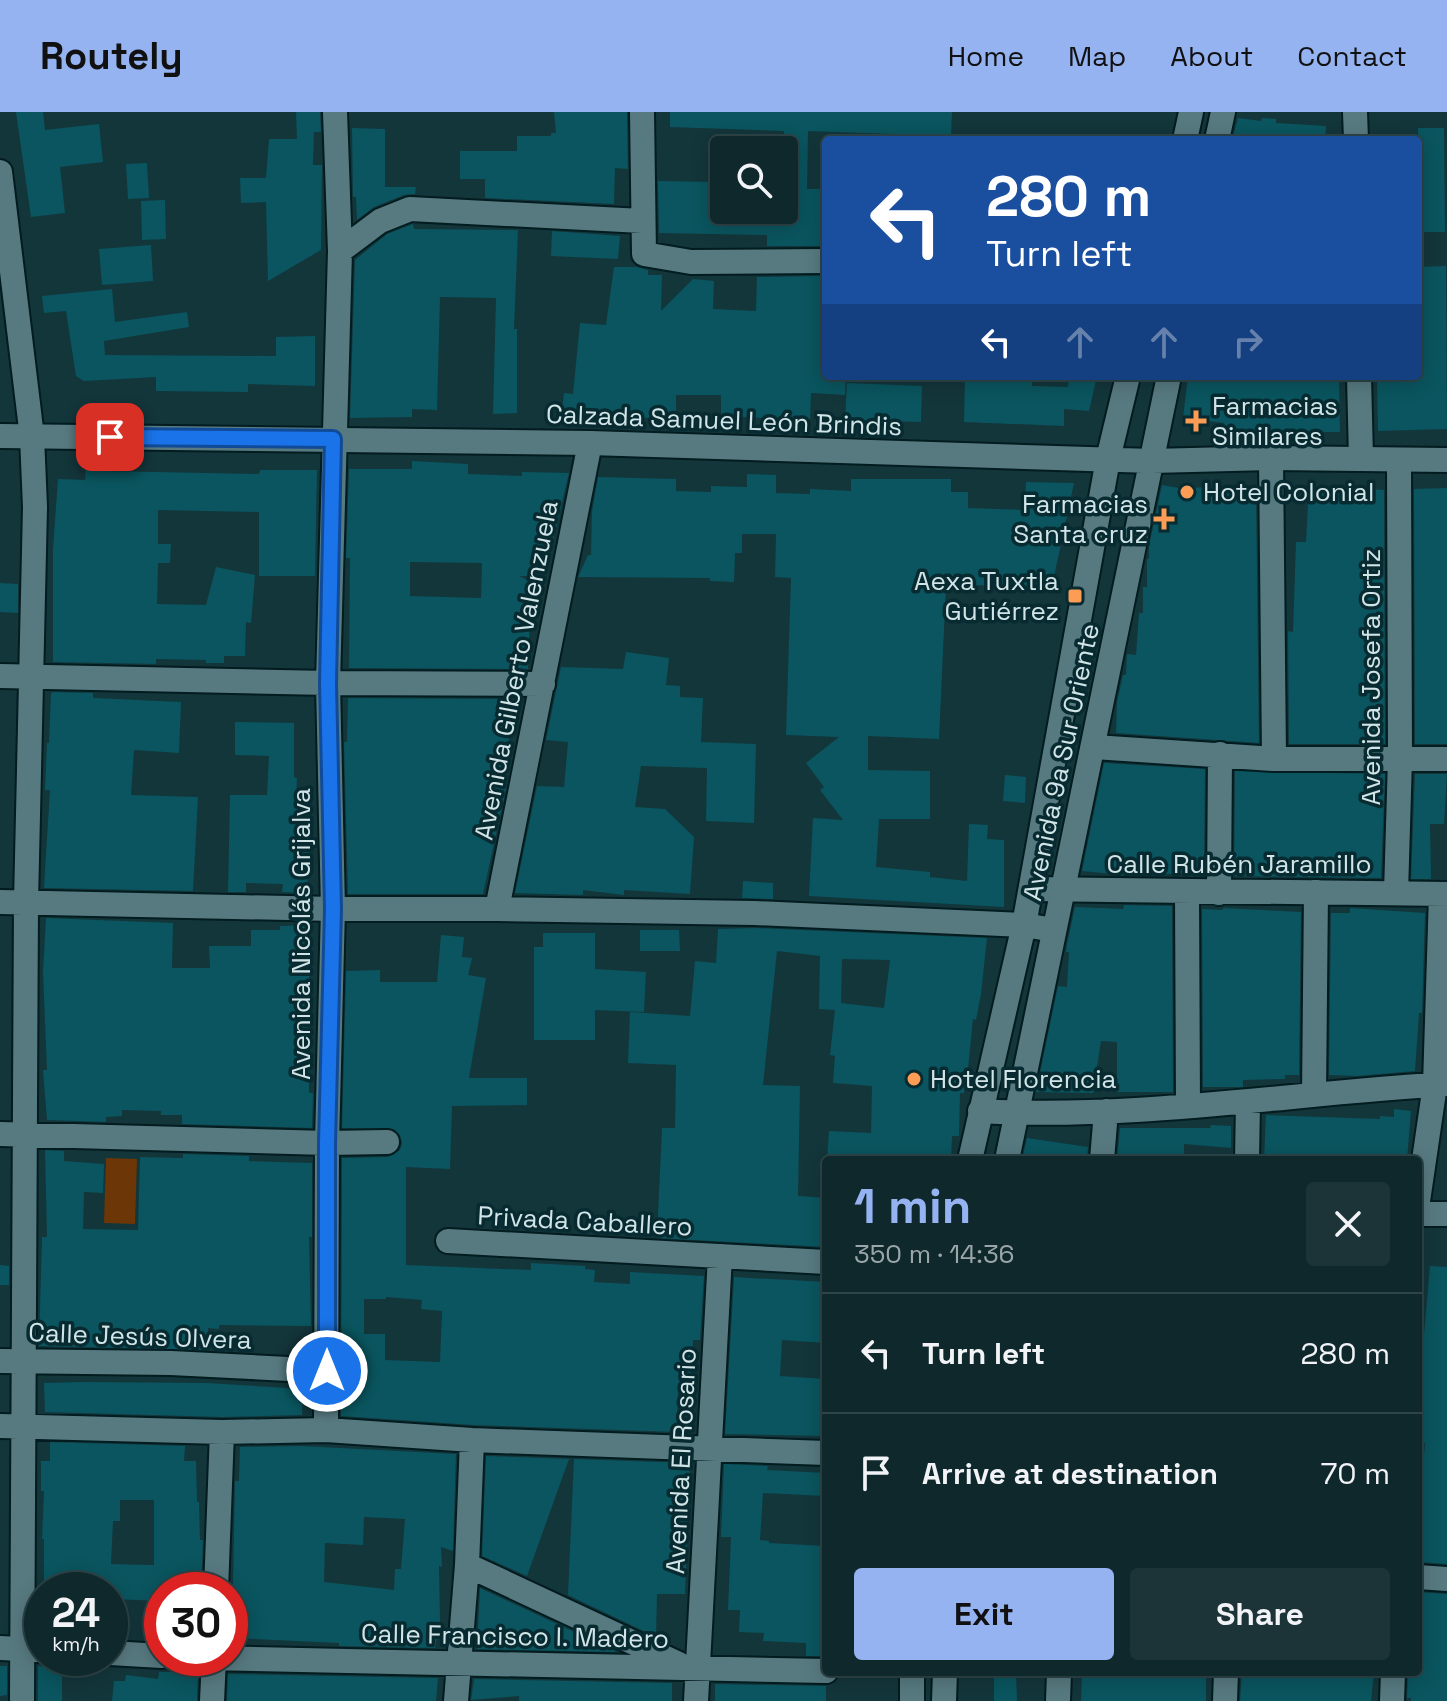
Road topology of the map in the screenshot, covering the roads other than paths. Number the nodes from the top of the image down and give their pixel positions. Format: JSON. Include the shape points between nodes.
{"nodes":[{"id":1,"x":335,"y":112,"type":"edge"},
{"id":2,"x":642,"y":112,"type":"edge"},
{"id":3,"x":1191,"y":112,"type":"edge"},
{"id":4,"x":1223,"y":112,"type":"edge"},
{"id":5,"x":1355,"y":112,"type":"edge"},
{"id":6,"x":1186,"y":136,"type":"edge"},
{"id":7,"x":1218,"y":136,"type":"edge"},
{"id":8,"x":1356,"y":136,"type":"edge"},
{"id":9,"x":0,"y":172,"type":"edge"},
{"id":10,"x":642,"y":221,"type":"junction"},
{"id":11,"x":340,"y":251,"type":"junction"},
{"id":12,"x":822,"y":261,"type":"edge"},
{"id":13,"x":1127,"y":380,"type":"edge"},
{"id":14,"x":1168,"y":380,"type":"edge"},
{"id":15,"x":1359,"y":380,"type":"edge"},
{"id":16,"x":0,"y":436,"type":"edge"},
{"id":17,"x":32,"y":437,"type":"junction"},
{"id":18,"x":333,"y":439,"type":"junction"},
{"id":19,"x":590,"y":443,"type":"junction"},
{"id":20,"x":1271,"y":458,"type":"junction"},
{"id":21,"x":1108,"y":459,"type":"junction"},
{"id":22,"x":1361,"y":459,"type":"junction"},
{"id":23,"x":1447,"y":460,"type":"edge"},
{"id":24,"x":1152,"y":461,"type":"junction"},
{"id":25,"x":1399,"y":461,"type":"junction"},
{"id":26,"x":0,"y":676,"type":"edge"},
{"id":27,"x":31,"y":676,"type":"junction"},
{"id":28,"x":328,"y":683,"type":"junction"},
{"id":29,"x":543,"y":684,"type":"junction"},
{"id":30,"x":1094,"y":747,"type":"junction"},
{"id":31,"x":1220,"y":754,"type":"junction"},
{"id":32,"x":1274,"y":759,"type":"junction"},
{"id":33,"x":1400,"y":759,"type":"junction"},
{"id":34,"x":1447,"y":759,"type":"edge"},
{"id":35,"x":1031,"y":889,"type":"junction"},
{"id":36,"x":1062,"y":891,"type":"junction"},
{"id":37,"x":1187,"y":891,"type":"junction"},
{"id":38,"x":1316,"y":892,"type":"junction"},
{"id":39,"x":1219,"y":893,"type":"junction"},
{"id":40,"x":1396,"y":893,"type":"junction"},
{"id":41,"x":1444,"y":894,"type":"edge"},
{"id":42,"x":0,"y":902,"type":"edge"},
{"id":43,"x":26,"y":902,"type":"junction"},
{"id":44,"x":333,"y":909,"type":"junction"},
{"id":45,"x":497,"y":909,"type":"junction"},
{"id":46,"x":1024,"y":925,"type":"junction"},
{"id":47,"x":1054,"y":930,"type":"junction"},
{"id":48,"x":1441,"y":1084,"type":"edge"},
{"id":49,"x":1314,"y":1095,"type":"junction"},
{"id":50,"x":1248,"y":1102,"type":"junction"},
{"id":51,"x":1188,"y":1105,"type":"junction"},
{"id":52,"x":980,"y":1111,"type":"junction"},
{"id":53,"x":1106,"y":1111,"type":"junction"},
{"id":54,"x":1016,"y":1113,"type":"junction"},
{"id":55,"x":0,"y":1134,"type":"edge"},
{"id":56,"x":26,"y":1135,"type":"junction"},
{"id":57,"x":387,"y":1142,"type":"dead end"},
{"id":58,"x":327,"y":1143,"type":"junction"},
{"id":59,"x":971,"y":1156,"type":"edge"},
{"id":60,"x":1008,"y":1156,"type":"edge"},
{"id":61,"x":1102,"y":1156,"type":"edge"},
{"id":62,"x":1247,"y":1156,"type":"edge"},
{"id":63,"x":1422,"y":1181,"type":"edge"},
{"id":64,"x":1422,"y":1214,"type":"edge"},
{"id":65,"x":1447,"y":1214,"type":"edge"},
{"id":66,"x":448,"y":1241,"type":"dead end"},
{"id":67,"x":720,"y":1256,"type":"junction"},
{"id":68,"x":822,"y":1262,"type":"edge"},
{"id":69,"x":11,"y":1361,"type":"edge"},
{"id":70,"x":327,"y":1371,"type":"junction"},
{"id":71,"x":11,"y":1426,"type":"edge"},
{"id":72,"x":326,"y":1430,"type":"junction"},
{"id":73,"x":222,"y":1432,"type":"junction"},
{"id":74,"x":472,"y":1440,"type":"junction"},
{"id":75,"x":710,"y":1447,"type":"junction"},
{"id":76,"x":822,"y":1453,"type":"edge"},
{"id":77,"x":467,"y":1565,"type":"junction"},
{"id":78,"x":217,"y":1572,"type":"edge"},
{"id":79,"x":1422,"y":1577,"type":"edge"},
{"id":80,"x":1447,"y":1579,"type":"edge"},
{"id":81,"x":22,"y":1649,"type":"edge"},
{"id":82,"x":248,"y":1659,"type":"edge"},
{"id":83,"x":457,"y":1662,"type":"junction"},
{"id":84,"x":692,"y":1668,"type":"junction"},
{"id":85,"x":822,"y":1671,"type":"edge"},
{"id":86,"x":213,"y":1676,"type":"edge"},
{"id":87,"x":912,"y":1676,"type":"edge"},
{"id":88,"x":945,"y":1676,"type":"edge"},
{"id":89,"x":1059,"y":1676,"type":"edge"},
{"id":90,"x":1226,"y":1676,"type":"edge"},
{"id":91,"x":1393,"y":1676,"type":"edge"},
{"id":92,"x":22,"y":1701,"type":"edge"},
{"id":93,"x":212,"y":1701,"type":"edge"},
{"id":94,"x":456,"y":1701,"type":"edge"},
{"id":95,"x":696,"y":1701,"type":"edge"},
{"id":96,"x":912,"y":1701,"type":"edge"},
{"id":97,"x":944,"y":1701,"type":"edge"},
{"id":98,"x":1058,"y":1701,"type":"edge"},
{"id":99,"x":1225,"y":1701,"type":"edge"},
{"id":100,"x":1392,"y":1701,"type":"edge"}],
"edges":[{"from":1,"to":11,"type":"street","name":"Avenida Nicolás Grijalva"},
{"from":2,"to":10,"type":"street"},
{"from":3,"to":6,"type":"street"},
{"from":4,"to":7,"type":"street"},
{"from":5,"to":8,"type":"street"},
{"from":9,"to":17,"type":"street"},
{"from":10,"to":11,"type":"street","via":[[410,209],[380,221]]},
{"from":10,"to":12,"type":"street","via":[[644,254],[652,256],[691,262]]},
{"from":11,"to":18,"type":"street","name":"Avenida Nicolás Grijalva"},
{"from":13,"to":21,"type":"street","name":"Avenida 9a Sur Oriente"},
{"from":14,"to":24,"type":"street","name":"Avenida 9a Sur Oriente"},
{"from":15,"to":22,"type":"street"},
{"from":16,"to":17,"type":"street","name":"Calzada Samuel León Brindis"},
{"from":17,"to":18,"type":"street","name":"Calzada Samuel León Brindis"},
{"from":17,"to":27,"type":"street"},
{"from":18,"to":19,"type":"street","name":"Calzada Samuel León Brindis"},
{"from":18,"to":28,"type":"street","name":"Avenida Nicolás Grijalva"},
{"from":19,"to":21,"type":"street","name":"Calzada Samuel León Brindis"},
{"from":19,"to":29,"type":"street","name":"Avenida Gilberto Valenzuela"},
{"from":20,"to":22,"type":"street","name":"Calzada Samuel León Brindis"},
{"from":20,"to":24,"type":"street","name":"Calzada Samuel León Brindis"},
{"from":20,"to":32,"type":"street"},
{"from":21,"to":24,"type":"street","name":"Calzada Samuel León Brindis"},
{"from":21,"to":35,"type":"street","name":"Avenida 9a Sur Oriente"},
{"from":22,"to":25,"type":"street","name":"Calzada Samuel León Brindis"},
{"from":23,"to":25,"type":"street","name":"Calzada Samuel León Brindis"},
{"from":24,"to":30,"type":"street","name":"Avenida 9a Sur Oriente"},
{"from":25,"to":33,"type":"street","name":"Avenida Josefa Ortiz"},
{"from":26,"to":27,"type":"street"},
{"from":27,"to":28,"type":"street"},
{"from":27,"to":43,"type":"street"},
{"from":28,"to":29,"type":"street"},
{"from":28,"to":44,"type":"street","name":"Avenida Nicolás Grijalva"},
{"from":29,"to":45,"type":"street","name":"Avenida Gilberto Valenzuela"},
{"from":30,"to":31,"type":"street"},
{"from":30,"to":36,"type":"street","name":"Avenida 9a Sur Oriente"},
{"from":31,"to":32,"type":"street"},
{"from":31,"to":39,"type":"street"},
{"from":32,"to":33,"type":"street"},
{"from":33,"to":34,"type":"street"},
{"from":33,"to":40,"type":"street","name":"Avenida Josefa Ortiz"},
{"from":35,"to":36,"type":"street","name":"Calle Rubén Jaramillo"},
{"from":35,"to":46,"type":"street","name":"Avenida 9a Sur Oriente"},
{"from":36,"to":37,"type":"street","name":"Calle Rubén Jaramillo"},
{"from":36,"to":47,"type":"street","name":"Avenida 9a Sur Oriente"},
{"from":37,"to":39,"type":"street","name":"Calle Rubén Jaramillo"},
{"from":37,"to":51,"type":"street"},
{"from":38,"to":39,"type":"street","name":"Calle Rubén Jaramillo"},
{"from":38,"to":40,"type":"street","name":"Calle Rubén Jaramillo"},
{"from":38,"to":49,"type":"street"},
{"from":40,"to":41,"type":"street","name":"Calle Rubén Jaramillo"},
{"from":41,"to":48,"type":"street"},
{"from":42,"to":43,"type":"street"},
{"from":43,"to":44,"type":"street"},
{"from":43,"to":56,"type":"street"},
{"from":44,"to":45,"type":"street"},
{"from":44,"to":58,"type":"street","name":"Avenida Nicolás Grijalva"},
{"from":45,"to":46,"type":"street"},
{"from":46,"to":47,"type":"street"},
{"from":46,"to":52,"type":"street","name":"Avenida 9a Sur Oriente"},
{"from":47,"to":54,"type":"street","name":"Avenida 9a Sur Oriente"},
{"from":48,"to":49,"type":"street"},
{"from":48,"to":63,"type":"street"},
{"from":49,"to":50,"type":"street"},
{"from":50,"to":51,"type":"street"},
{"from":50,"to":62,"type":"street"},
{"from":51,"to":53,"type":"street"},
{"from":52,"to":54,"type":"street"},
{"from":52,"to":59,"type":"street","name":"Avenida 9a Sur Oriente"},
{"from":53,"to":54,"type":"street"},
{"from":53,"to":61,"type":"street"},
{"from":54,"to":60,"type":"street","name":"Avenida 9a Sur Oriente"},
{"from":55,"to":56,"type":"street"},
{"from":56,"to":58,"type":"street"},
{"from":56,"to":69,"type":"street"},
{"from":57,"to":58,"type":"street"},
{"from":58,"to":70,"type":"street","name":"Avenida Nicolás Grijalva"},
{"from":64,"to":65,"type":"street"},
{"from":66,"to":67,"type":"street","name":"Privada Caballero"},
{"from":67,"to":68,"type":"street","name":"Privada Caballero"},
{"from":67,"to":75,"type":"street","name":"Avenida El Rosario"},
{"from":69,"to":70,"type":"street","name":"Calle Jesús Olvera"},
{"from":69,"to":71,"type":"street"},
{"from":70,"to":72,"type":"street","name":"Avenida Nicolás Grijalva"},
{"from":71,"to":73,"type":"street"},
{"from":71,"to":81,"type":"street"},
{"from":72,"to":73,"type":"street"},
{"from":72,"to":74,"type":"street"},
{"from":73,"to":78,"type":"street"},
{"from":74,"to":75,"type":"street"},
{"from":74,"to":77,"type":"street"},
{"from":75,"to":76,"type":"street"},
{"from":75,"to":84,"type":"street","name":"Avenida El Rosario"},
{"from":77,"to":83,"type":"street"},
{"from":77,"to":84,"type":"street"},
{"from":79,"to":80,"type":"street"},
{"from":81,"to":92,"type":"street"},
{"from":82,"to":83,"type":"street","name":"Calle Francisco I. Madero"},
{"from":83,"to":84,"type":"street","name":"Calle Francisco I. Madero"},
{"from":83,"to":94,"type":"street"},
{"from":84,"to":85,"type":"street","name":"Calle Francisco I. Madero"},
{"from":84,"to":95,"type":"street","name":"Avenida El Rosario"},
{"from":86,"to":93,"type":"street"},
{"from":87,"to":96,"type":"street"},
{"from":88,"to":97,"type":"street"},
{"from":89,"to":98,"type":"street"},
{"from":90,"to":99,"type":"street"},
{"from":91,"to":100,"type":"street"}]}
